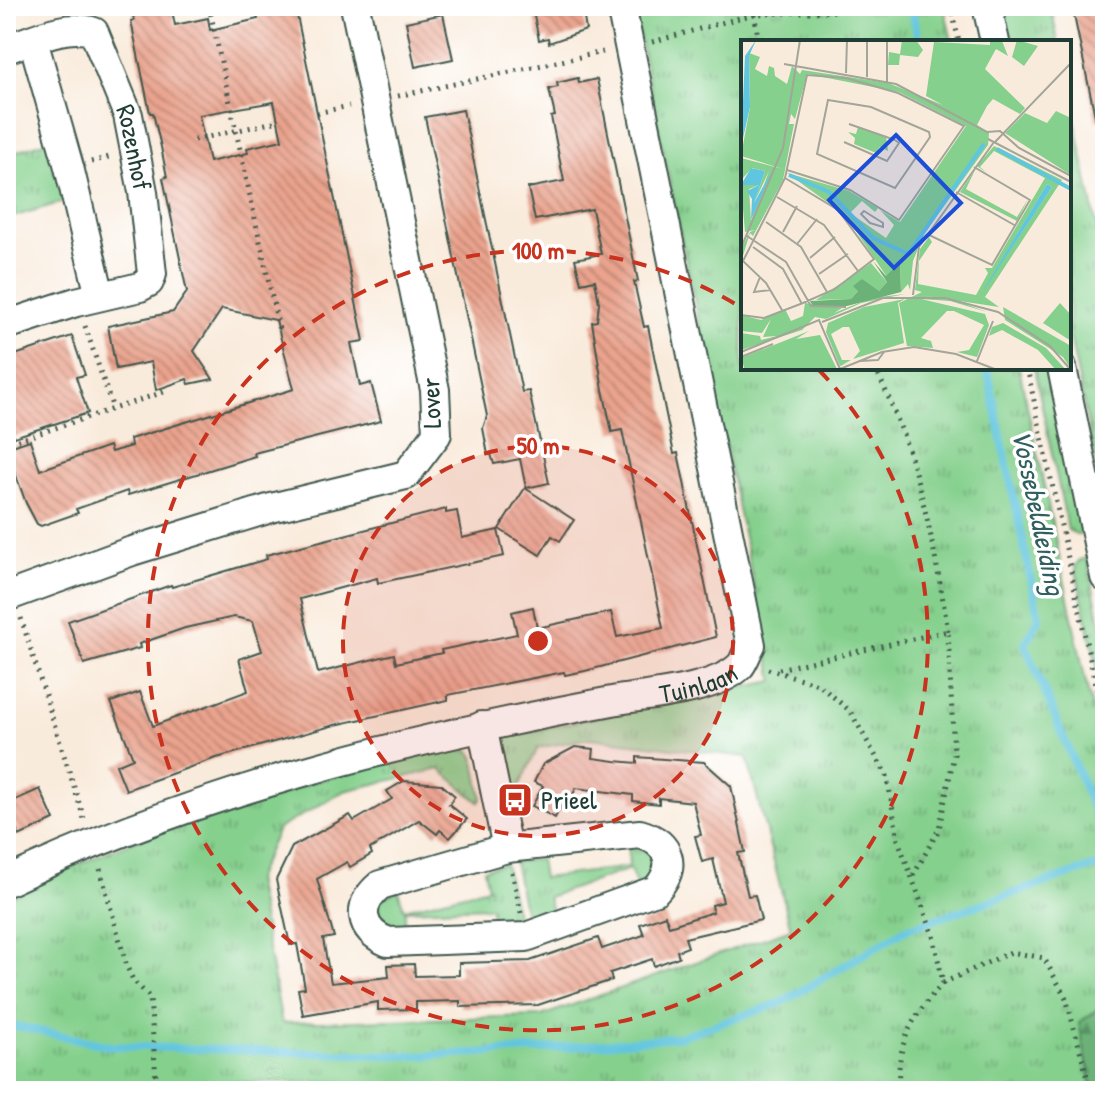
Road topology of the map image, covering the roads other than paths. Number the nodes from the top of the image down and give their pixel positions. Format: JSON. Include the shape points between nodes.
{"nodes":[{"id":1,"x":355,"y":6,"type":"edge"},
{"id":2,"x":621,"y":6,"type":"edge"},
{"id":3,"x":987,"y":6,"type":"edge"},
{"id":4,"x":33,"y":40,"type":"junction"},
{"id":5,"x":995,"y":40,"type":"edge"},
{"id":6,"x":6,"y":49,"type":"edge"},
{"id":7,"x":88,"y":299,"type":"junction"},
{"id":8,"x":6,"y":325,"type":"edge"},
{"id":9,"x":1062,"y":370,"type":"edge"},
{"id":10,"x":1102,"y":541,"type":"edge"},
{"id":11,"x":1105,"y":577,"type":"edge"},
{"id":12,"x":9,"y":587,"type":"edge"},
{"id":13,"x":482,"y":726,"type":"junction"},
{"id":14,"x":507,"y":848,"type":"junction"},
{"id":15,"x":6,"y":882,"type":"edge"}],
"edges":[{"from":1,"to":12,"type":"street","name":"Lover","via":[[435,390],[437,434],[406,475],[257,512]]},
{"from":2,"to":13,"type":"street","name":"Tuinlaan","via":[[751,645],[740,666],[706,684]]},
{"from":3,"to":5,"type":"street"},
{"from":4,"to":6,"type":"street","name":"Rozenhof"},
{"from":4,"to":7,"type":"street","via":[[69,167]]},
{"from":4,"to":7,"type":"street","name":"Rozenhof","via":[[82,27],[94,32],[128,115],[152,274],[140,287]]},
{"from":7,"to":8,"type":"street","name":"Rozenhof"},
{"from":9,"to":10,"type":"street"},
{"from":10,"to":11,"type":"street"},
{"from":13,"to":14,"type":"street"},
{"from":13,"to":15,"type":"street","name":"Tuinlaan","via":[[324,764],[92,841]]},
{"from":14,"to":14,"type":"street","via":[[640,834],[655,838],[666,849],[670,864],[656,890],[526,937],[388,942],[365,924],[362,909],[380,885]]}]}
